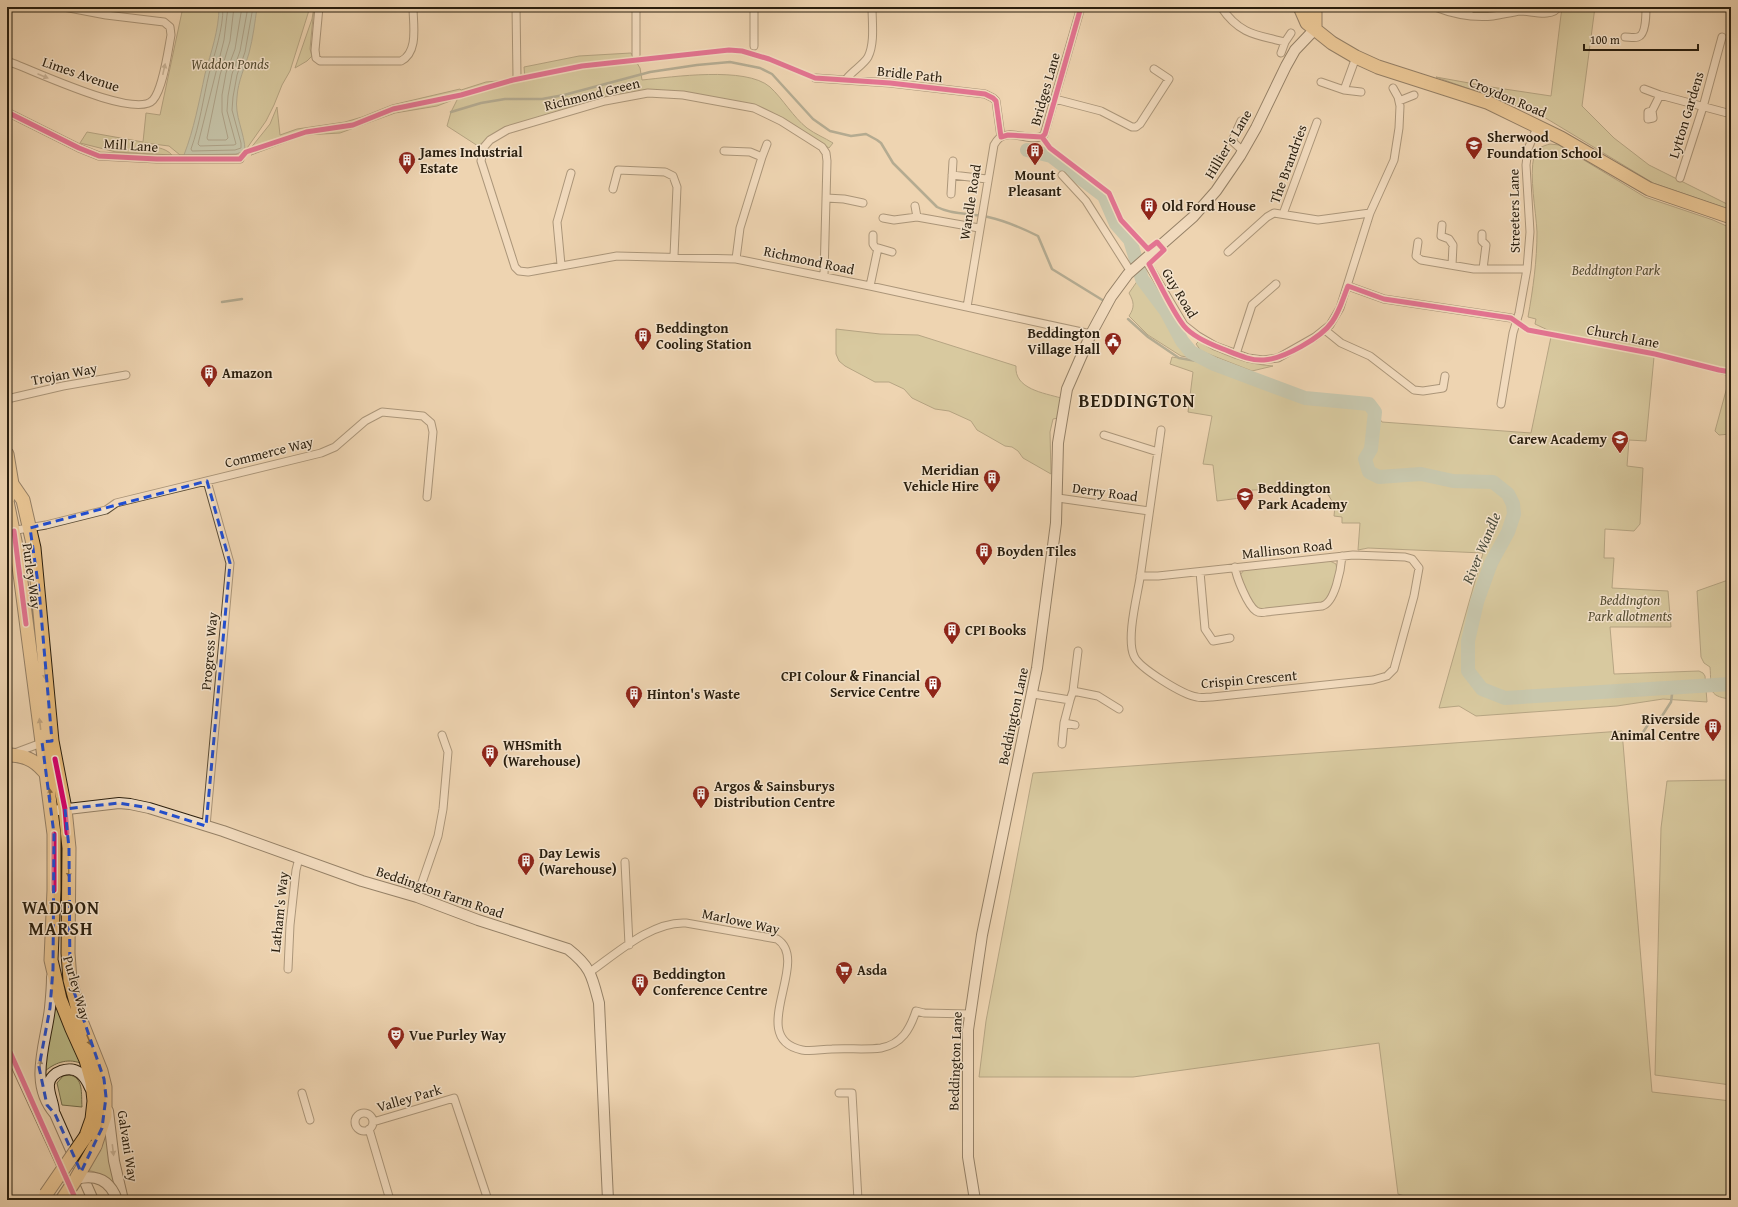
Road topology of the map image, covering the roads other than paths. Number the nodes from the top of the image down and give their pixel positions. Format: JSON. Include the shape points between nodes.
{"nodes":[{"id":1,"x":64,"y":7,"type":"edge"},
{"id":2,"x":319,"y":7,"type":"edge"},
{"id":3,"x":413,"y":7,"type":"edge"},
{"id":4,"x":516,"y":7,"type":"edge"},
{"id":5,"x":636,"y":7,"type":"edge"},
{"id":6,"x":754,"y":7,"type":"edge"},
{"id":7,"x":872,"y":7,"type":"edge"},
{"id":8,"x":1081,"y":7,"type":"edge"},
{"id":9,"x":1222,"y":7,"type":"edge"},
{"id":10,"x":1300,"y":7,"type":"edge"},
{"id":11,"x":1313,"y":7,"type":"edge"},
{"id":12,"x":1435,"y":7,"type":"edge"},
{"id":13,"x":1470,"y":7,"type":"edge"},
{"id":14,"x":1558,"y":7,"type":"edge"},
{"id":15,"x":1646,"y":7,"type":"edge"},
{"id":16,"x":1469,"y":15,"type":"junction"},
{"id":17,"x":1315,"y":29,"type":"junction"},
{"id":18,"x":1291,"y":33,"type":"dead end"},
{"id":19,"x":1625,"y":36,"type":"dead end"},
{"id":20,"x":1722,"y":37,"type":"dead end"},
{"id":21,"x":1285,"y":42,"type":"junction"},
{"id":22,"x":754,"y":46,"type":"dead end"},
{"id":23,"x":1281,"y":53,"type":"dead end"},
{"id":24,"x":636,"y":55,"type":"dead end"},
{"id":25,"x":1356,"y":57,"type":"junction"},
{"id":26,"x":7,"y":61,"type":"edge"},
{"id":27,"x":1154,"y":69,"type":"dead end"},
{"id":28,"x":517,"y":77,"type":"dead end"},
{"id":29,"x":815,"y":78,"type":"dead end"},
{"id":30,"x":846,"y":80,"type":"junction"},
{"id":31,"x":1321,"y":82,"type":"dead end"},
{"id":32,"x":1393,"y":88,"type":"dead end"},
{"id":33,"x":1644,"y":89,"type":"dead end"},
{"id":34,"x":1344,"y":90,"type":"junction"},
{"id":35,"x":1361,"y":92,"type":"dead end"},
{"id":36,"x":1414,"y":95,"type":"dead end"},
{"id":37,"x":1660,"y":95,"type":"junction"},
{"id":38,"x":1055,"y":99,"type":"junction"},
{"id":39,"x":1399,"y":102,"type":"junction"},
{"id":40,"x":1703,"y":107,"type":"junction"},
{"id":41,"x":1652,"y":111,"type":"dead end"},
{"id":42,"x":7,"y":112,"type":"edge"},
{"id":43,"x":1731,"y":114,"type":"edge"},
{"id":44,"x":1241,"y":122,"type":"dead end"},
{"id":45,"x":1317,"y":122,"type":"dead end"},
{"id":46,"x":1538,"y":125,"type":"junction"},
{"id":47,"x":1002,"y":137,"type":"junction"},
{"id":48,"x":766,"y":144,"type":"dead end"},
{"id":49,"x":724,"y":151,"type":"dead end"},
{"id":50,"x":1243,"y":151,"type":"junction"},
{"id":51,"x":762,"y":157,"type":"junction"},
{"id":52,"x":240,"y":159,"type":"dead end"},
{"id":53,"x":953,"y":161,"type":"dead end"},
{"id":54,"x":571,"y":173,"type":"dead end"},
{"id":55,"x":952,"y":175,"type":"junction"},
{"id":56,"x":1062,"y":176,"type":"dead end"},
{"id":57,"x":1680,"y":178,"type":"dead end"},
{"id":58,"x":987,"y":179,"type":"junction"},
{"id":59,"x":613,"y":189,"type":"dead end"},
{"id":60,"x":951,"y":194,"type":"dead end"},
{"id":61,"x":826,"y":198,"type":"junction"},
{"id":62,"x":863,"y":203,"type":"dead end"},
{"id":63,"x":915,"y":206,"type":"dead end"},
{"id":64,"x":1370,"y":213,"type":"junction"},
{"id":65,"x":1283,"y":214,"type":"junction"},
{"id":66,"x":917,"y":217,"type":"junction"},
{"id":67,"x":1731,"y":217,"type":"edge"},
{"id":68,"x":883,"y":218,"type":"dead end"},
{"id":69,"x":1442,"y":225,"type":"dead end"},
{"id":70,"x":980,"y":226,"type":"junction"},
{"id":71,"x":1482,"y":234,"type":"dead end"},
{"id":72,"x":873,"y":235,"type":"dead end"},
{"id":73,"x":1418,"y":242,"type":"dead end"},
{"id":74,"x":878,"y":248,"type":"junction"},
{"id":75,"x":892,"y":252,"type":"dead end"},
{"id":76,"x":1228,"y":252,"type":"dead end"},
{"id":77,"x":674,"y":256,"type":"junction"},
{"id":78,"x":736,"y":259,"type":"junction"},
{"id":79,"x":1145,"y":259,"type":"junction"},
{"id":80,"x":561,"y":265,"type":"junction"},
{"id":81,"x":1452,"y":265,"type":"junction"},
{"id":82,"x":1483,"y":269,"type":"junction"},
{"id":83,"x":1527,"y":269,"type":"junction"},
{"id":84,"x":519,"y":271,"type":"joint"},
{"id":85,"x":1131,"y":272,"type":"junction"},
{"id":86,"x":824,"y":276,"type":"junction"},
{"id":87,"x":1276,"y":284,"type":"dead end"},
{"id":88,"x":870,"y":286,"type":"junction"},
{"id":89,"x":1348,"y":286,"type":"junction"},
{"id":90,"x":967,"y":307,"type":"junction"},
{"id":91,"x":1514,"y":320,"type":"junction"},
{"id":92,"x":1325,"y":330,"type":"junction"},
{"id":93,"x":1090,"y":334,"type":"junction"},
{"id":94,"x":1236,"y":354,"type":"junction"},
{"id":95,"x":126,"y":375,"type":"dead end"},
{"id":96,"x":1445,"y":376,"type":"dead end"},
{"id":97,"x":7,"y":399,"type":"edge"},
{"id":98,"x":1501,"y":404,"type":"dead end"},
{"id":99,"x":1161,"y":430,"type":"dead end"},
{"id":100,"x":1104,"y":435,"type":"dead end"},
{"id":101,"x":1158,"y":452,"type":"junction"},
{"id":102,"x":7,"y":454,"type":"edge"},
{"id":103,"x":207,"y":481,"type":"junction"},
{"id":104,"x":12,"y":484,"type":"junction"},
{"id":105,"x":427,"y":497,"type":"dead end"},
{"id":106,"x":1058,"y":498,"type":"junction"},
{"id":107,"x":7,"y":502,"type":"edge"},
{"id":108,"x":1149,"y":511,"type":"junction"},
{"id":109,"x":30,"y":528,"type":"junction"},
{"id":110,"x":10,"y":531,"type":"edge"},
{"id":111,"x":1342,"y":556,"type":"junction"},
{"id":112,"x":1234,"y":567,"type":"junction"},
{"id":113,"x":1418,"y":568,"type":"joint"},
{"id":114,"x":1200,"y":572,"type":"junction"},
{"id":115,"x":1140,"y":576,"type":"junction"},
{"id":116,"x":1230,"y":638,"type":"dead end"},
{"id":117,"x":1078,"y":651,"type":"dead end"},
{"id":118,"x":1074,"y":691,"type":"junction"},
{"id":119,"x":1033,"y":694,"type":"junction"},
{"id":120,"x":1070,"y":700,"type":"junction"},
{"id":121,"x":1118,"y":709,"type":"dead end"},
{"id":122,"x":1064,"y":723,"type":"junction"},
{"id":123,"x":1075,"y":725,"type":"dead end"},
{"id":124,"x":442,"y":734,"type":"dead end"},
{"id":125,"x":47,"y":742,"type":"junction"},
{"id":126,"x":1062,"y":744,"type":"dead end"},
{"id":127,"x":9,"y":756,"type":"edge"},
{"id":128,"x":48,"y":776,"type":"junction"},
{"id":129,"x":58,"y":810,"type":"junction"},
{"id":130,"x":206,"y":826,"type":"junction"},
{"id":131,"x":299,"y":858,"type":"junction"},
{"id":132,"x":625,"y":862,"type":"dead end"},
{"id":133,"x":417,"y":897,"type":"junction"},
{"id":134,"x":629,"y":945,"type":"junction"},
{"id":135,"x":53,"y":969,"type":"junction"},
{"id":136,"x":288,"y":969,"type":"dead end"},
{"id":137,"x":590,"y":972,"type":"junction"},
{"id":138,"x":970,"y":1014,"type":"junction"},
{"id":139,"x":302,"y":1093,"type":"dead end"},
{"id":140,"x":839,"y":1093,"type":"dead end"},
{"id":141,"x":100,"y":1096,"type":"junction"},
{"id":142,"x":54,"y":1114,"type":"junction"},
{"id":143,"x":310,"y":1120,"type":"dead end"},
{"id":144,"x":373,"y":1122,"type":"junction"},
{"id":145,"x":369,"y":1129,"type":"junction"},
{"id":146,"x":76,"y":1180,"type":"junction"},
{"id":147,"x":44,"y":1197,"type":"edge"},
{"id":148,"x":62,"y":1200,"type":"edge"},
{"id":149,"x":93,"y":1200,"type":"edge"},
{"id":150,"x":117,"y":1200,"type":"edge"},
{"id":151,"x":123,"y":1200,"type":"edge"},
{"id":152,"x":390,"y":1200,"type":"edge"},
{"id":153,"x":488,"y":1200,"type":"edge"},
{"id":154,"x":608,"y":1200,"type":"edge"},
{"id":155,"x":858,"y":1200,"type":"edge"},
{"id":156,"x":974,"y":1200,"type":"edge"}],
"edges":[{"from":26,"to":1,"type":"street","name":"Limes Avenue","one_way":true,"via":[[63,85],[110,99],[149,104],[160,86],[171,35],[170,27],[164,22]]},
{"from":2,"to":3,"type":"street","via":[[315,50],[316,58],[320,61],[401,61],[408,57],[412,50]]},
{"from":4,"to":28,"type":"street"},
{"from":5,"to":24,"type":"street"},
{"from":6,"to":22,"type":"street"},
{"from":7,"to":30,"type":"street","via":[[869,53]]},
{"from":8,"to":38,"type":"street","name":"Bridges Lane"},
{"from":9,"to":21,"type":"street","via":[[1239,27]]},
{"from":10,"to":17,"type":"highway","name":"Croydon Road","via":[[1307,23]]},
{"from":11,"to":17,"type":"highway"},
{"from":12,"to":16,"type":"street"},
{"from":13,"to":16,"type":"street"},
{"from":14,"to":16,"type":"street","via":[[1552,13]]},
{"from":15,"to":19,"type":"street","via":[[1646,21],[1641,35]]},
{"from":17,"to":25,"type":"highway","name":"Croydon Road"},
{"from":17,"to":50,"type":"street","name":"Hillier's Lane","via":[[1295,50]]},
{"from":18,"to":21,"type":"street"},
{"from":20,"to":40,"type":"street","name":"Lytton Gardens"},
{"from":21,"to":23,"type":"street"},
{"from":25,"to":34,"type":"street"},
{"from":25,"to":46,"type":"highway","name":"Croydon Road","via":[[1378,67],[1487,102]]},
{"from":27,"to":38,"type":"street","via":[[1169,79],[1136,127],[1100,111]]},
{"from":29,"to":30,"type":"street","name":"Bridle Path"},
{"from":30,"to":47,"type":"street","name":"Bridle Path","via":[[985,94],[993,98],[997,104]]},
{"from":31,"to":34,"type":"street"},
{"from":32,"to":39,"type":"street","name":"Guy Road"},
{"from":33,"to":37,"type":"street"},
{"from":34,"to":35,"type":"street"},
{"from":36,"to":39,"type":"street"},
{"from":37,"to":40,"type":"street"},
{"from":37,"to":41,"type":"street"},
{"from":38,"to":47,"type":"street","name":"Bridges Lane","via":[[1042,137]]},
{"from":39,"to":64,"type":"street","name":"Guy Road","via":[[1399,128],[1394,160]]},
{"from":40,"to":43,"type":"street"},
{"from":40,"to":57,"type":"street","name":"Lytton Gardens"},
{"from":42,"to":52,"type":"street","name":"Mill Lane","via":[[99,156]]},
{"from":44,"to":50,"type":"street","via":[[1232,141]]},
{"from":45,"to":65,"type":"street","name":"The Brandries"},
{"from":46,"to":67,"type":"highway","name":"Croydon Road","via":[[1649,189]]},
{"from":46,"to":83,"type":"street","name":"Streeters Lane","via":[[1528,149],[1526,165],[1530,232]]},
{"from":47,"to":58,"type":"street","name":"Wandle Road","via":[[994,145]]},
{"from":48,"to":51,"type":"street"},
{"from":49,"to":51,"type":"street","via":[[750,152]]},
{"from":50,"to":79,"type":"street","name":"Hillier's Lane","via":[[1202,207]]},
{"from":51,"to":78,"type":"street","via":[[740,228]]},
{"from":53,"to":55,"type":"street"},
{"from":54,"to":80,"type":"street","via":[[557,222]]},
{"from":55,"to":58,"type":"street"},
{"from":55,"to":60,"type":"street"},
{"from":56,"to":85,"type":"street","via":[[1086,201]]},
{"from":58,"to":70,"type":"street","name":"Wandle Road"},
{"from":59,"to":77,"type":"street","via":[[618,170],[664,172],[673,176],[677,187]]},
{"from":61,"to":62,"type":"street"},
{"from":61,"to":84,"type":"street","name":"Richmond Green","via":[[827,161],[824,149],[771,116],[748,107],[670,93],[648,93],[617,98],[507,130],[490,140],[484,147],[481,161],[515,267]]},
{"from":61,"to":86,"type":"street","name":"Richmond Green"},
{"from":63,"to":66,"type":"street"},
{"from":64,"to":65,"type":"street","name":"The Brandries","via":[[1318,220]]},
{"from":64,"to":89,"type":"street","name":"Guy Road"},
{"from":65,"to":76,"type":"street","name":"The Brandries","via":[[1274,213],[1267,217]]},
{"from":66,"to":68,"type":"street","via":[[894,220]]},
{"from":66,"to":70,"type":"street"},
{"from":69,"to":81,"type":"street","via":[[1441,236],[1453,245]]},
{"from":70,"to":90,"type":"street","name":"Wandle Road"},
{"from":71,"to":82,"type":"street","via":[[1482,241],[1486,245]]},
{"from":72,"to":74,"type":"street","via":[[873,244]]},
{"from":73,"to":81,"type":"street","via":[[1418,258]]},
{"from":74,"to":75,"type":"street"},
{"from":74,"to":88,"type":"street"},
{"from":77,"to":78,"type":"street","name":"Richmond Road"},
{"from":77,"to":80,"type":"street","name":"Richmond Road","via":[[617,256]]},
{"from":78,"to":86,"type":"street","name":"Richmond Road"},
{"from":79,"to":85,"type":"street","name":"Beddington Lane"},
{"from":79,"to":94,"type":"street","name":"Guy Road","via":[[1184,326],[1206,341]]},
{"from":80,"to":84,"type":"street","name":"Richmond Road","via":[[528,272]]},
{"from":81,"to":82,"type":"street"},
{"from":82,"to":83,"type":"street"},
{"from":83,"to":91,"type":"street","name":"Streeters Lane"},
{"from":85,"to":93,"type":"street","name":"Beddington Lane","via":[[1111,297]]},
{"from":86,"to":88,"type":"street","name":"Richmond Road"},
{"from":87,"to":94,"type":"street","via":[[1252,304]]},
{"from":88,"to":90,"type":"street","name":"Richmond Road"},
{"from":89,"to":91,"type":"street","via":[[1391,300]]},
{"from":89,"to":92,"type":"street","name":"Guy Road","via":[[1336,315]]},
{"from":90,"to":93,"type":"street","name":"Richmond Road"},
{"from":91,"to":98,"type":"street","name":"Streeters Lane"},
{"from":92,"to":94,"type":"street","name":"Guy Road","via":[[1303,345],[1274,359],[1255,360]]},
{"from":92,"to":96,"type":"street","via":[[1341,343],[1370,356],[1414,390],[1443,388]]},
{"from":93,"to":106,"type":"street","name":"Beddington Lane","via":[[1064,400],[1058,443]]},
{"from":95,"to":97,"type":"street","name":"Trojan Way"},
{"from":99,"to":101,"type":"street","name":"Crispin Crescent"},
{"from":100,"to":101,"type":"street"},
{"from":101,"to":108,"type":"street","name":"Crispin Crescent"},
{"from":102,"to":104,"type":"highway","name":"Purley Way"},
{"from":103,"to":105,"type":"street","name":"Commerce Way","via":[[321,454],[335,447],[370,417],[388,412],[423,416],[431,423],[433,432]]},
{"from":103,"to":109,"type":"street","name":"Commerce Way","via":[[116,503],[106,510]]},
{"from":103,"to":130,"type":"street","name":"Progress Way","via":[[230,563]]},
{"from":104,"to":107,"type":"highway","name":"Purley Way"},
{"from":104,"to":109,"type":"highway","name":"Purley Way","via":[[23,500]]},
{"from":106,"to":108,"type":"street","name":"Derry Road"},
{"from":106,"to":119,"type":"street","name":"Beddington Lane"},
{"from":107,"to":110,"type":"highway","name":"Purley Way"},
{"from":108,"to":115,"type":"street","name":"Crispin Crescent"},
{"from":109,"to":110,"type":"street","name":"Commerce Way"},
{"from":109,"to":125,"type":"highway","name":"Purley Way","one_way":true,"via":[[39,590]]},
{"from":125,"to":110,"type":"highway","name":"Purley Way","one_way":true},
{"from":111,"to":112,"type":"street","name":"Mallinson Road"},
{"from":111,"to":112,"type":"street","name":"Mallinson Road","via":[[1332,598],[1327,604],[1266,612],[1253,609],[1238,582]]},
{"from":111,"to":113,"type":"street","name":"Mallinson Road","via":[[1365,554],[1405,557],[1415,561]]},
{"from":112,"to":114,"type":"street","name":"Mallinson Road"},
{"from":113,"to":115,"type":"street","name":"Crispin Crescent","via":[[1414,596],[1394,669],[1387,676],[1373,680],[1203,698],[1187,694],[1152,674],[1134,658],[1131,635]]},
{"from":114,"to":115,"type":"street","name":"Mallinson Road"},
{"from":114,"to":116,"type":"street","via":[[1205,629],[1212,641]]},
{"from":117,"to":118,"type":"street"},
{"from":118,"to":120,"type":"street"},
{"from":118,"to":121,"type":"street","via":[[1098,696]]},
{"from":119,"to":120,"type":"street"},
{"from":119,"to":138,"type":"street","name":"Beddington Lane","via":[[983,927]]},
{"from":120,"to":122,"type":"street"},
{"from":122,"to":123,"type":"street"},
{"from":122,"to":126,"type":"street"},
{"from":124,"to":133,"type":"street","via":[[448,752],[439,831]]},
{"from":125,"to":127,"type":"street"},
{"from":125,"to":128,"type":"highway","name":"Purley Way"},
{"from":125,"to":129,"type":"highway","name":"Purley Way"},
{"from":127,"to":128,"type":"highway","via":[[32,759]]},
{"from":129,"to":128,"type":"highway","name":"Purley Way","one_way":true},
{"from":129,"to":130,"type":"street","name":"Beddington Farm Road","via":[[130,804]]},
{"from":129,"to":135,"type":"highway","name":"Purley Way","via":[[54,838],[51,945]]},
{"from":129,"to":141,"type":"highway","name":"Purley Way","one_way":true,"via":[[69,848],[70,980],[81,1021],[104,1079]]},
{"from":130,"to":131,"type":"street","name":"Beddington Farm Road"},
{"from":131,"to":133,"type":"street","name":"Beddington Farm Road","via":[[362,881]]},
{"from":131,"to":136,"type":"street","name":"Latham's Way","via":[[291,917]]},
{"from":132,"to":134,"type":"street"},
{"from":133,"to":137,"type":"street","name":"Beddington Farm Road","via":[[568,949]]},
{"from":134,"to":137,"type":"street","name":"Marlowe Way"},
{"from":134,"to":138,"type":"street","name":"Marlowe Way","via":[[660,927],[673,923],[777,939],[788,950],[789,956],[777,1024],[786,1042],[802,1050],[888,1046],[906,1034],[916,1011]]},
{"from":135,"to":141,"type":"highway","name":"Purley Way","via":[[60,998]]},
{"from":142,"to":135,"type":"street","one_way":true,"via":[[42,1092],[39,1067],[50,1008]]},
{"from":137,"to":154,"type":"street","name":"Beddington Farm Road","via":[[599,1004]]},
{"from":138,"to":156,"type":"street","name":"Beddington Lane","via":[[968,1156]]},
{"from":139,"to":143,"type":"street"},
{"from":140,"to":155,"type":"street","via":[[852,1094]]},
{"from":141,"to":142,"type":"street","via":[[79,1072],[69,1069],[59,1072],[49,1084]]},
{"from":141,"to":146,"type":"highway","name":"Purley Way","bridge":true,"via":[[103,1122],[95,1146]]},
{"from":141,"to":147,"type":"highway","name":"Purley Way","bridge":true,"via":[[86,1136]]},
{"from":141,"to":151,"type":"street","name":"Galvani Way","one_way":true},
{"from":142,"to":149,"type":"street"},
{"from":144,"to":145,"type":"street"},
{"from":144,"to":145,"type":"street","via":[[370,1116],[365,1114],[359,1115],[356,1119],[359,1130]]},
{"from":144,"to":153,"type":"street","name":"Valley Park","via":[[454,1098]]},
{"from":145,"to":152,"type":"street"},
{"from":146,"to":148,"type":"highway","name":"Purley Way","bridge":true},
{"from":146,"to":150,"type":"street","bridge":true,"via":[[100,1178],[108,1184]]}]}
